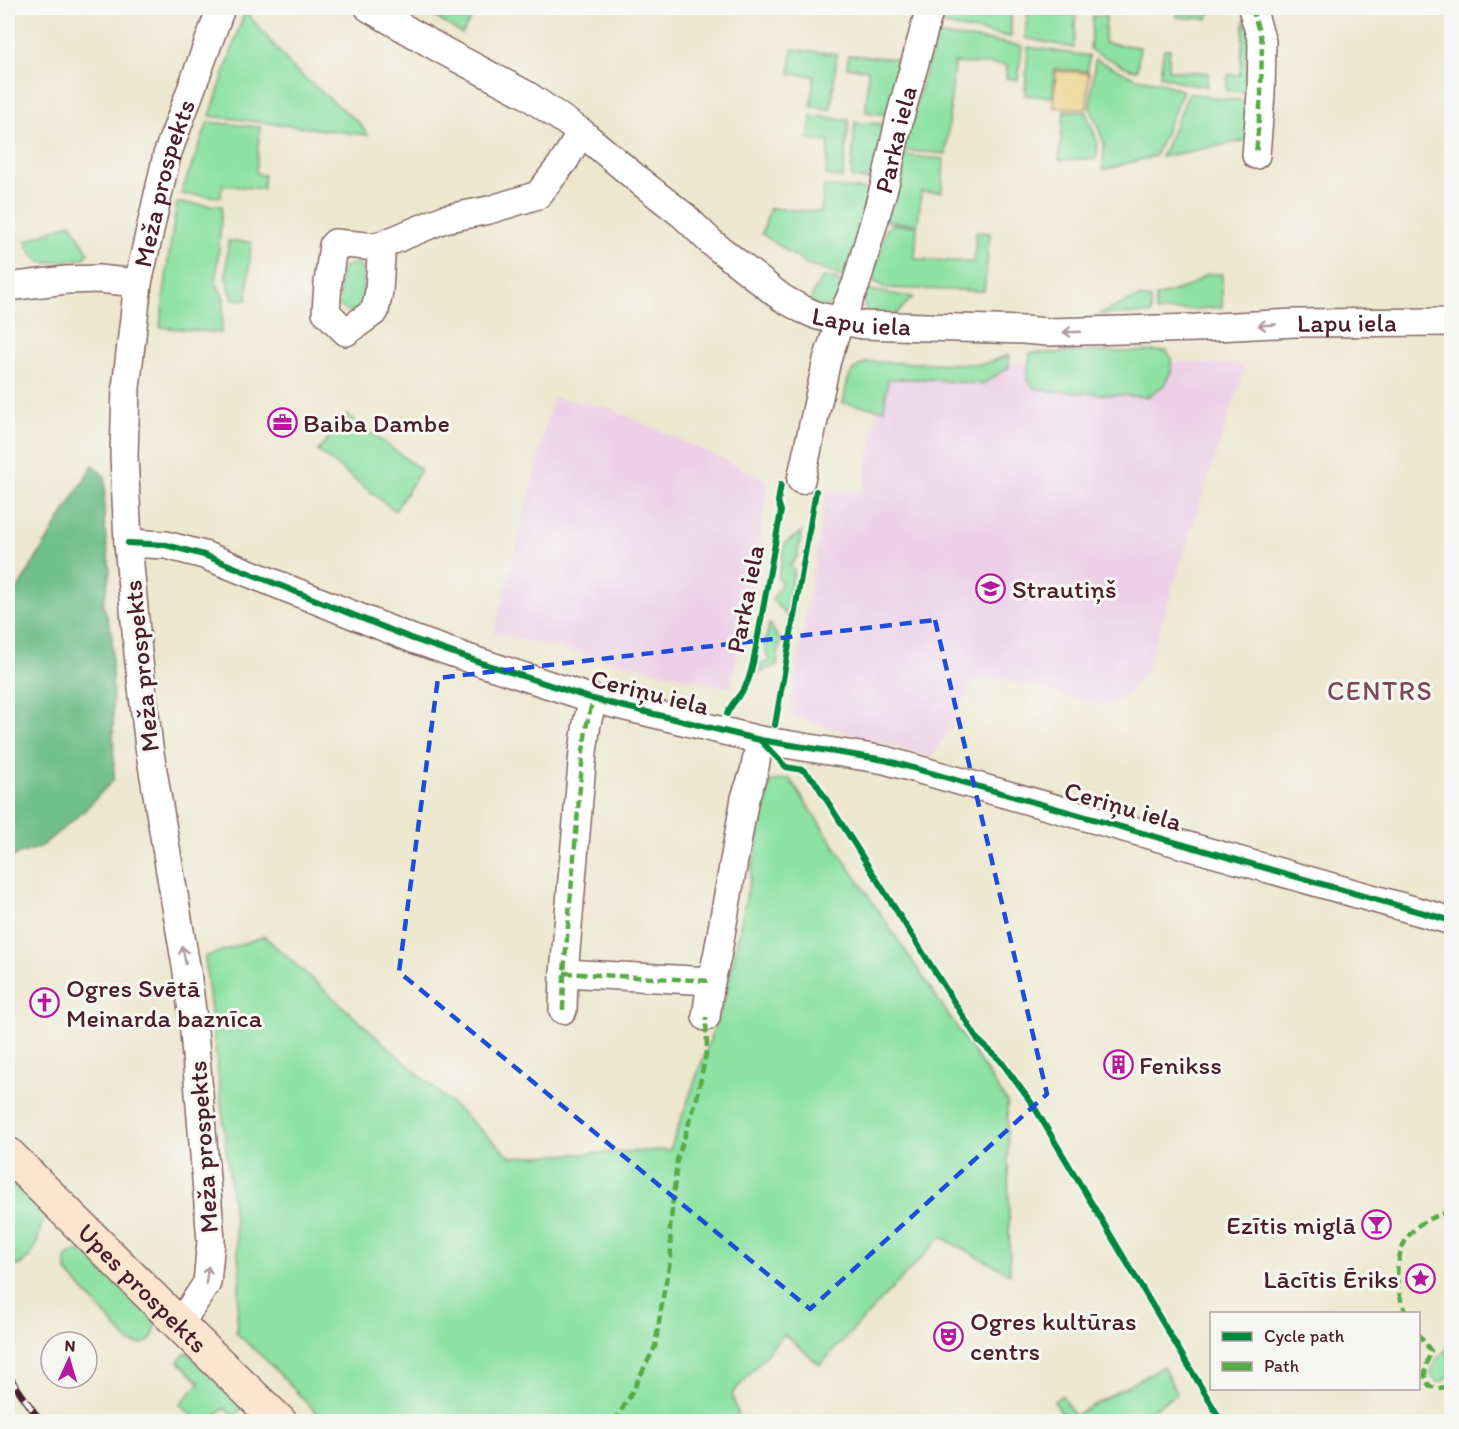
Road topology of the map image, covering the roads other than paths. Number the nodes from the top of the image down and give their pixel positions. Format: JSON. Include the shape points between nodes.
{"nodes":[{"id":1,"x":221,"y":8,"type":"edge"},
{"id":2,"x":369,"y":8,"type":"edge"},
{"id":3,"x":930,"y":8,"type":"edge"},
{"id":4,"x":1252,"y":8,"type":"edge"},
{"id":5,"x":581,"y":132,"type":"junction"},
{"id":6,"x":1256,"y":155,"type":"dead end"},
{"id":7,"x":377,"y":247,"type":"dead end"},
{"id":8,"x":138,"y":283,"type":"junction"},
{"id":9,"x":8,"y":287,"type":"edge"},
{"id":10,"x":840,"y":321,"type":"junction"},
{"id":11,"x":1452,"y":322,"type":"edge"},
{"id":12,"x":801,"y":480,"type":"dead end"},
{"id":13,"x":129,"y":543,"type":"junction"},
{"id":14,"x":593,"y":699,"type":"junction"},
{"id":15,"x":760,"y":740,"type":"junction"},
{"id":16,"x":1452,"y":921,"type":"edge"},
{"id":17,"x":564,"y":973,"type":"junction"},
{"id":18,"x":711,"y":981,"type":"junction"},
{"id":19,"x":563,"y":1010,"type":"dead end"},
{"id":20,"x":706,"y":1017,"type":"dead end"},
{"id":21,"x":8,"y":1154,"type":"edge"},
{"id":22,"x":179,"y":1325,"type":"junction"},
{"id":23,"x":280,"y":1422,"type":"edge"}],
"edges":[{"from":1,"to":8,"type":"street","name":"Meža prospekts","via":[[167,155]]},
{"from":2,"to":5,"type":"street","name":"Lapu iela","via":[[527,95]]},
{"from":3,"to":10,"type":"street","name":"Parka iela","via":[[885,184],[856,284]]},
{"from":4,"to":6,"type":"street","via":[[1262,42]]},
{"from":5,"to":7,"type":"street","via":[[538,195],[444,219]]},
{"from":5,"to":10,"type":"street","name":"Lapu iela","via":[[782,298],[818,316]]},
{"from":8,"to":9,"type":"street","via":[[98,279]]},
{"from":8,"to":13,"type":"street","name":"Meža prospekts","via":[[124,455]]},
{"from":11,"to":10,"type":"street","name":"Lapu iela","one_way":true,"via":[[1048,332]]},
{"from":10,"to":12,"type":"street","name":"Parka iela","via":[[827,360]]},
{"from":13,"to":14,"type":"street","name":"Ceriņu iela","via":[[166,545],[204,555],[413,639]]},
{"from":22,"to":13,"type":"street","name":"Meža prospekts","one_way":true,"via":[[207,1282],[211,1241],[193,1019],[149,747]]},
{"from":14,"to":15,"type":"street","name":"Ceriņu iela"},
{"from":14,"to":17,"type":"street","via":[[587,723]]},
{"from":15,"to":16,"type":"street","name":"Ceriņu iela","via":[[885,760]]},
{"from":15,"to":18,"type":"street"},
{"from":17,"to":18,"type":"street"},
{"from":17,"to":19,"type":"street"},
{"from":18,"to":20,"type":"street"},
{"from":21,"to":22,"type":"main road","name":"Upes prospekts"},
{"from":22,"to":23,"type":"main road","name":"Upes prospekts"}]}
